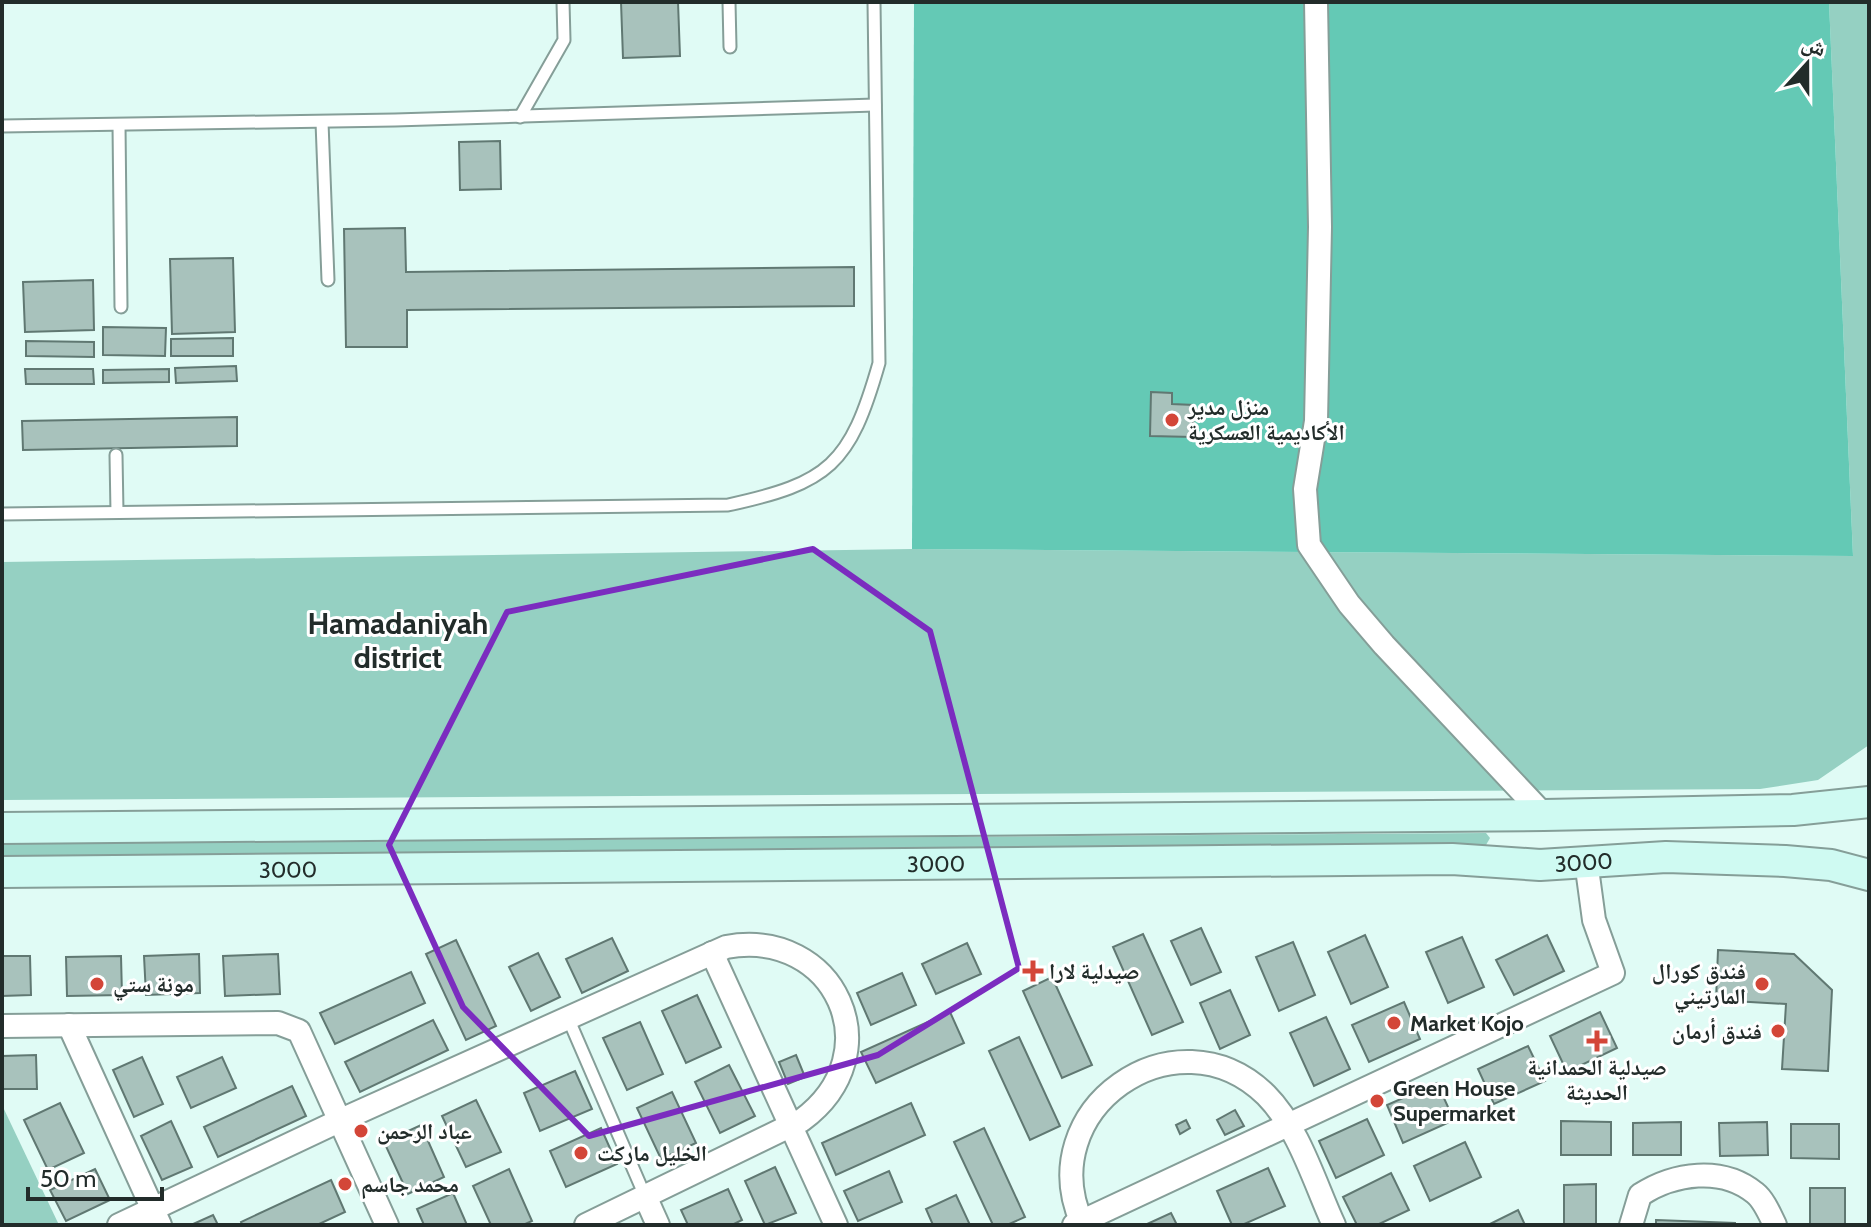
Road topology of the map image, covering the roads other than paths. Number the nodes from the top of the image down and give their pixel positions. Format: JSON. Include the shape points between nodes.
{"nodes":[{"id":1,"x":563,"y":2,"type":"edge"},
{"id":2,"x":729,"y":2,"type":"edge"},
{"id":3,"x":874,"y":2,"type":"edge"},
{"id":4,"x":1316,"y":2,"type":"edge"},
{"id":5,"x":730,"y":47,"type":"dead end"},
{"id":6,"x":875,"y":105,"type":"junction"},
{"id":7,"x":520,"y":117,"type":"junction"},
{"id":8,"x":322,"y":122,"type":"junction"},
{"id":9,"x":119,"y":125,"type":"junction"},
{"id":10,"x":2,"y":126,"type":"edge"},
{"id":11,"x":328,"y":280,"type":"dead end"},
{"id":12,"x":121,"y":307,"type":"dead end"},
{"id":13,"x":116,"y":455,"type":"dead end"},
{"id":14,"x":117,"y":512,"type":"junction"},
{"id":15,"x":2,"y":514,"type":"edge"},
{"id":16,"x":1869,"y":802,"type":"edge"},
{"id":17,"x":1544,"y":815,"type":"junction"},
{"id":18,"x":2,"y":828,"type":"edge"},
{"id":19,"x":1586,"y":861,"type":"junction"},
{"id":20,"x":2,"y":872,"type":"edge"},
{"id":21,"x":1869,"y":875,"type":"edge"},
{"id":22,"x":712,"y":953,"type":"junction"},
{"id":23,"x":568,"y":1018,"type":"junction"},
{"id":24,"x":69,"y":1025,"type":"junction"},
{"id":25,"x":2,"y":1026,"type":"edge"},
{"id":26,"x":341,"y":1120,"type":"junction"},
{"id":27,"x":1288,"y":1125,"type":"junction"},
{"id":28,"x":789,"y":1127,"type":"junction"},
{"id":29,"x":645,"y":1196,"type":"junction"},
{"id":30,"x":157,"y":1217,"type":"edge"},
{"id":31,"x":1079,"y":1224,"type":"edge"},
{"id":32,"x":119,"y":1225,"type":"edge"},
{"id":33,"x":387,"y":1225,"type":"edge"},
{"id":34,"x":586,"y":1225,"type":"edge"},
{"id":35,"x":658,"y":1225,"type":"edge"},
{"id":36,"x":836,"y":1225,"type":"edge"},
{"id":37,"x":1334,"y":1225,"type":"edge"},
{"id":38,"x":1631,"y":1225,"type":"edge"},
{"id":39,"x":1775,"y":1225,"type":"edge"}],
"edges":[{"from":1,"to":7,"type":"lane","via":[[564,40]]},
{"from":2,"to":5,"type":"lane"},
{"from":3,"to":6,"type":"lane"},
{"from":4,"to":17,"type":"street","via":[[1320,227],[1316,421],[1305,489],[1309,545],[1384,645]]},
{"from":6,"to":7,"type":"lane"},
{"from":6,"to":14,"type":"lane","via":[[879,363],[849,442],[823,473],[784,493],[728,505]]},
{"from":7,"to":8,"type":"lane"},
{"from":8,"to":9,"type":"lane"},
{"from":8,"to":11,"type":"lane"},
{"from":9,"to":10,"type":"lane"},
{"from":9,"to":12,"type":"lane"},
{"from":13,"to":14,"type":"lane"},
{"from":14,"to":15,"type":"lane"},
{"from":16,"to":17,"type":"street","name":"3000","via":[[1793,810]]},
{"from":17,"to":18,"type":"street","name":"3000"},
{"from":19,"to":20,"type":"street","name":"3000"},
{"from":19,"to":21,"type":"street","name":"3000","via":[[1785,861]]},
{"from":19,"to":27,"type":"street","via":[[1594,920],[1613,973]]},
{"from":22,"to":23,"type":"street"},
{"from":22,"to":28,"type":"street"},
{"from":22,"to":28,"type":"street","via":[[741,944],[786,950],[812,965],[840,1001],[847,1030],[841,1075],[815,1111]]},
{"from":23,"to":26,"type":"street"},
{"from":23,"to":29,"type":"lane"},
{"from":24,"to":25,"type":"street"},
{"from":24,"to":26,"type":"street","via":[[278,1023],[299,1031]]},
{"from":24,"to":30,"type":"street"},
{"from":26,"to":30,"type":"street"},
{"from":26,"to":33,"type":"street"},
{"from":27,"to":31,"type":"street"},
{"from":27,"to":31,"type":"street","via":[[1267,1096],[1223,1068],[1179,1063],[1137,1073],[1096,1105],[1079,1136],[1072,1188]]},
{"from":27,"to":37,"type":"street"},
{"from":28,"to":29,"type":"street"},
{"from":28,"to":36,"type":"street"},
{"from":29,"to":34,"type":"street"},
{"from":29,"to":35,"type":"street"},
{"from":30,"to":32,"type":"street"},
{"from":38,"to":39,"type":"street","via":[[1640,1195],[1663,1180],[1694,1176],[1728,1177],[1758,1195]]}]}
